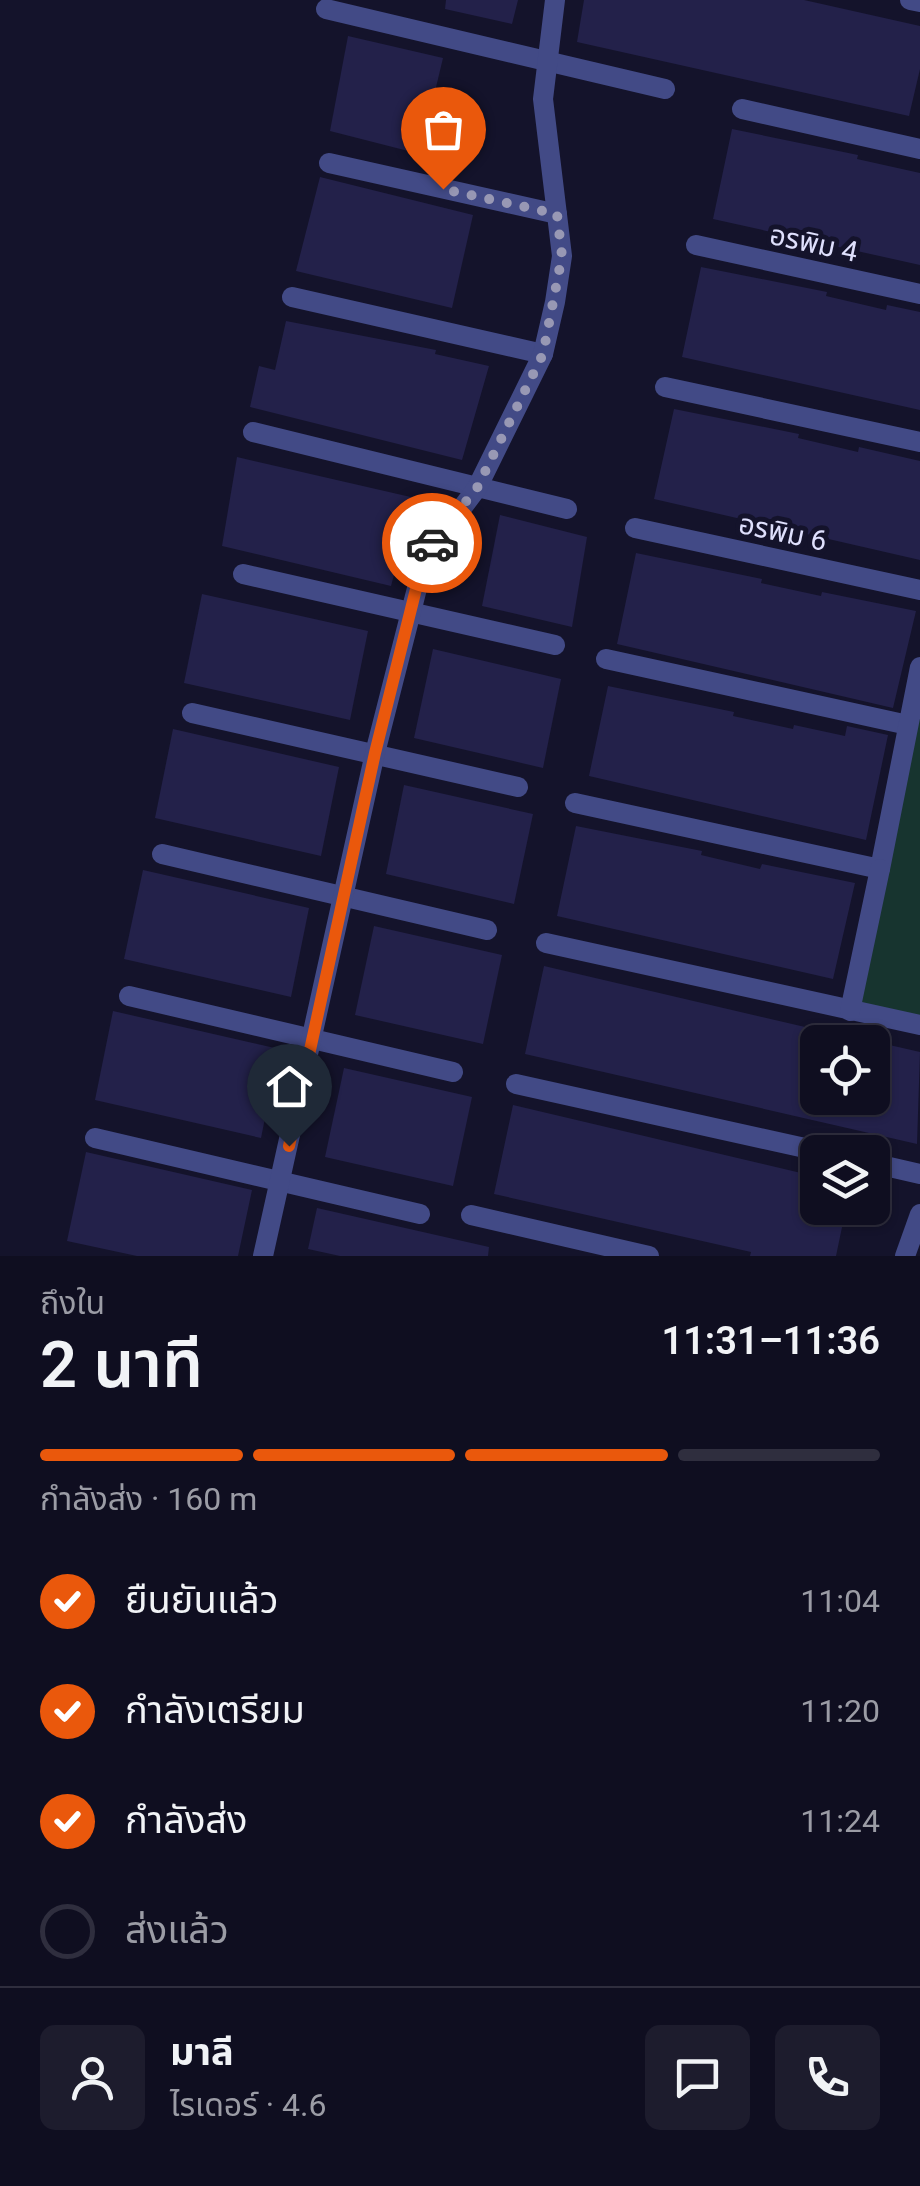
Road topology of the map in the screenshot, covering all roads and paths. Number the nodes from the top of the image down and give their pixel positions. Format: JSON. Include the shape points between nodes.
{"nodes":[{"id":1,"x":555,"y":0,"type":"edge"},
{"id":2,"x":910,"y":0,"type":"edge"},
{"id":3,"x":920,"y":2,"type":"edge"},
{"id":4,"x":326,"y":9,"type":"dead end"},
{"id":5,"x":545,"y":64,"type":"junction"},
{"id":6,"x":664,"y":89,"type":"dead end"},
{"id":7,"x":742,"y":108,"type":"dead end"},
{"id":8,"x":920,"y":149,"type":"edge"},
{"id":9,"x":329,"y":163,"type":"dead end"},
{"id":10,"x":557,"y":214,"type":"junction"},
{"id":11,"x":696,"y":245,"type":"dead end"},
{"id":12,"x":920,"y":294,"type":"edge"},
{"id":13,"x":292,"y":297,"type":"dead end"},
{"id":14,"x":543,"y":354,"type":"junction"},
{"id":15,"x":665,"y":387,"type":"dead end"},
{"id":16,"x":253,"y":432,"type":"dead end"},
{"id":17,"x":920,"y":442,"type":"edge"},
{"id":18,"x":477,"y":488,"type":"junction"},
{"id":19,"x":567,"y":509,"type":"dead end"},
{"id":20,"x":635,"y":528,"type":"dead end"},
{"id":21,"x":243,"y":574,"type":"dead end"},
{"id":22,"x":920,"y":590,"type":"edge"},
{"id":23,"x":411,"y":611,"type":"junction"},
{"id":24,"x":556,"y":645,"type":"dead end"},
{"id":25,"x":606,"y":659,"type":"dead end"},
{"id":26,"x":920,"y":668,"type":"edge"},
{"id":27,"x":192,"y":713,"type":"dead end"},
{"id":28,"x":908,"y":725,"type":"junction"},
{"id":29,"x":375,"y":753,"type":"junction"},
{"id":30,"x":518,"y":787,"type":"dead end"},
{"id":31,"x":575,"y":803,"type":"dead end"},
{"id":32,"x":162,"y":854,"type":"dead end"},
{"id":33,"x":880,"y":869,"type":"junction"},
{"id":34,"x":345,"y":896,"type":"junction"},
{"id":35,"x":486,"y":930,"type":"dead end"},
{"id":36,"x":546,"y":943,"type":"dead end"},
{"id":37,"x":128,"y":996,"type":"dead end"},
{"id":38,"x":850,"y":1010,"type":"junction"},
{"id":39,"x":920,"y":1025,"type":"edge"},
{"id":40,"x":313,"y":1039,"type":"junction"},
{"id":41,"x":454,"y":1072,"type":"dead end"},
{"id":42,"x":516,"y":1084,"type":"dead end"},
{"id":43,"x":95,"y":1138,"type":"dead end"},
{"id":44,"x":800,"y":1147,"type":"edge"},
{"id":45,"x":890,"y":1168,"type":"edge"},
{"id":46,"x":920,"y":1174,"type":"edge"},
{"id":47,"x":281,"y":1181,"type":"junction"},
{"id":48,"x":420,"y":1214,"type":"dead end"},
{"id":49,"x":920,"y":1214,"type":"edge"},
{"id":50,"x":471,"y":1215,"type":"dead end"},
{"id":51,"x":263,"y":1256,"type":"edge"},
{"id":52,"x":649,"y":1256,"type":"edge"},
{"id":53,"x":905,"y":1256,"type":"edge"}],
"edges":[{"from":1,"to":5,"type":"street"},
{"from":2,"to":3,"type":"street"},
{"from":4,"to":5,"type":"street"},
{"from":5,"to":6,"type":"street"},
{"from":5,"to":10,"type":"street"},
{"from":7,"to":8,"type":"street"},
{"from":9,"to":10,"type":"street"},
{"from":10,"to":14,"type":"street","via":[[562,256]]},
{"from":11,"to":12,"type":"street","name":"อรพิม 4"},
{"from":13,"to":14,"type":"street"},
{"from":14,"to":18,"type":"street"},
{"from":15,"to":17,"type":"street"},
{"from":16,"to":18,"type":"street"},
{"from":18,"to":19,"type":"street"},
{"from":18,"to":23,"type":"street","via":[[424,557]]},
{"from":20,"to":22,"type":"street","name":"อรพิม 6"},
{"from":21,"to":23,"type":"street"},
{"from":23,"to":24,"type":"street"},
{"from":23,"to":29,"type":"street"},
{"from":25,"to":28,"type":"street"},
{"from":26,"to":28,"type":"street"},
{"from":27,"to":29,"type":"street"},
{"from":28,"to":33,"type":"street"},
{"from":29,"to":30,"type":"street"},
{"from":29,"to":34,"type":"street"},
{"from":31,"to":33,"type":"street"},
{"from":32,"to":34,"type":"street"},
{"from":33,"to":38,"type":"street"},
{"from":34,"to":35,"type":"street"},
{"from":34,"to":40,"type":"street"},
{"from":36,"to":38,"type":"street"},
{"from":37,"to":40,"type":"street"},
{"from":38,"to":39,"type":"street"},
{"from":40,"to":41,"type":"street"},
{"from":40,"to":47,"type":"street"},
{"from":42,"to":44,"type":"street"},
{"from":43,"to":47,"type":"street"},
{"from":45,"to":46,"type":"street"},
{"from":47,"to":48,"type":"street"},
{"from":47,"to":51,"type":"street"},
{"from":49,"to":53,"type":"street"},
{"from":50,"to":52,"type":"street"}]}
